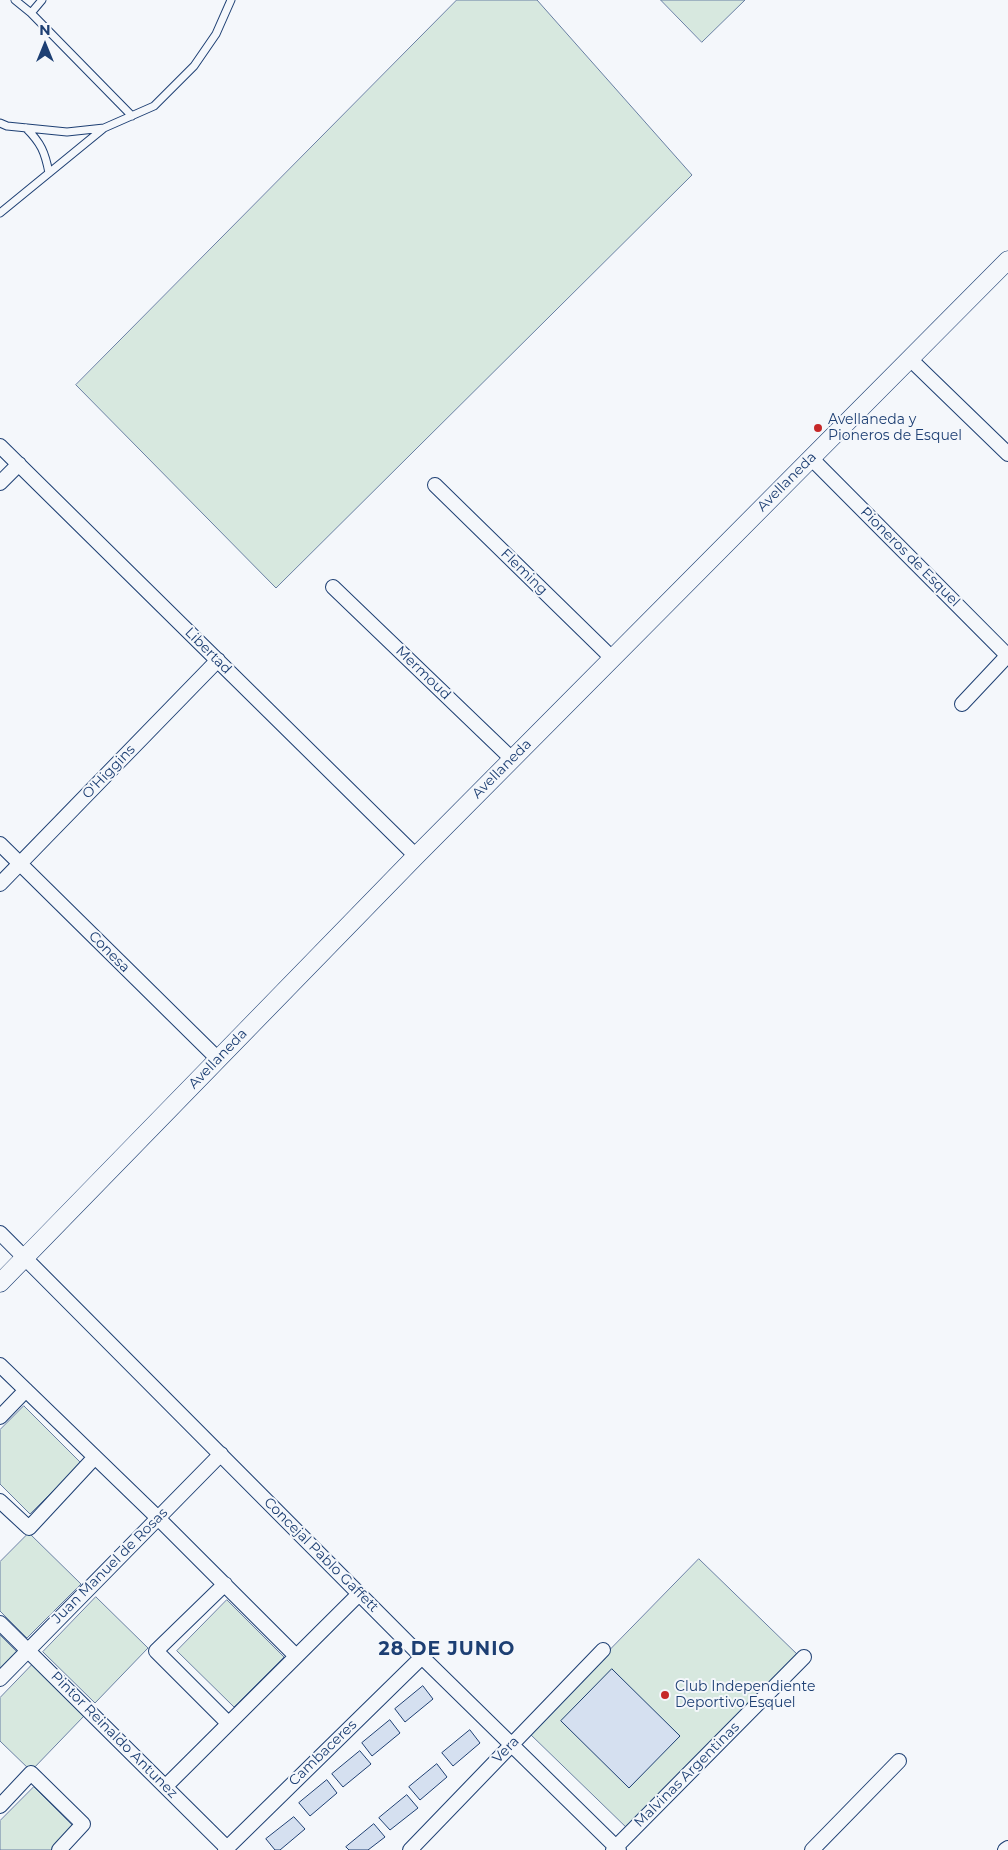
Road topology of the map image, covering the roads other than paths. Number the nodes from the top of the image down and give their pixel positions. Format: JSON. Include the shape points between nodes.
{"nodes":[{"id":1,"x":15,"y":0,"type":"edge"},
{"id":2,"x":42,"y":0,"type":"edge"},
{"id":3,"x":231,"y":0,"type":"edge"},
{"id":4,"x":31,"y":13,"type":"junction"},
{"id":5,"x":132,"y":116,"type":"junction"},
{"id":6,"x":0,"y":123,"type":"edge"},
{"id":7,"x":26,"y":128,"type":"junction"},
{"id":8,"x":104,"y":128,"type":"junction"},
{"id":9,"x":49,"y":173,"type":"junction"},
{"id":10,"x":0,"y":213,"type":"edge"},
{"id":11,"x":1006,"y":265,"type":"edge"},
{"id":12,"x":910,"y":359,"type":"junction"},
{"id":13,"x":0,"y":446,"type":"edge"},
{"id":14,"x":1008,"y":454,"type":"edge"},
{"id":15,"x":811,"y":458,"type":"junction"},
{"id":16,"x":19,"y":464,"type":"junction"},
{"id":17,"x":0,"y":484,"type":"edge"},
{"id":18,"x":435,"y":485,"type":"dead end"},
{"id":19,"x":334,"y":587,"type":"dead end"},
{"id":20,"x":1008,"y":655,"type":"edge"},
{"id":21,"x":612,"y":658,"type":"junction"},
{"id":22,"x":218,"y":660,"type":"junction"},
{"id":23,"x":962,"y":704,"type":"dead end"},
{"id":24,"x":512,"y":759,"type":"junction"},
{"id":25,"x":0,"y":844,"type":"edge"},
{"id":26,"x":416,"y":856,"type":"junction"},
{"id":27,"x":20,"y":864,"type":"junction"},
{"id":28,"x":0,"y":884,"type":"edge"},
{"id":29,"x":218,"y":1059,"type":"junction"},
{"id":30,"x":0,"y":1233,"type":"edge"},
{"id":31,"x":25,"y":1257,"type":"junction"},
{"id":32,"x":0,"y":1283,"type":"edge"},
{"id":33,"x":0,"y":1365,"type":"edge"},
{"id":34,"x":26,"y":1390,"type":"junction"},
{"id":35,"x":0,"y":1416,"type":"edge"},
{"id":36,"x":221,"y":1454,"type":"junction"},
{"id":37,"x":95,"y":1457,"type":"junction"},
{"id":38,"x":0,"y":1501,"type":"edge"},
{"id":39,"x":158,"y":1518,"type":"junction"},
{"id":40,"x":225,"y":1584,"type":"junction"},
{"id":41,"x":359,"y":1594,"type":"junction"},
{"id":42,"x":0,"y":1622,"type":"edge"},
{"id":43,"x":28,"y":1650,"type":"junction"},
{"id":44,"x":603,"y":1650,"type":"dead end"},
{"id":45,"x":296,"y":1656,"type":"junction"},
{"id":46,"x":422,"y":1657,"type":"junction"},
{"id":47,"x":804,"y":1657,"type":"dead end"},
{"id":48,"x":0,"y":1679,"type":"edge"},
{"id":49,"x":228,"y":1723,"type":"junction"},
{"id":50,"x":512,"y":1745,"type":"junction"},
{"id":51,"x":899,"y":1762,"type":"dead end"},
{"id":52,"x":166,"y":1786,"type":"junction"},
{"id":53,"x":0,"y":1806,"type":"edge"},
{"id":54,"x":226,"y":1849,"type":"edge"},
{"id":55,"x":616,"y":1849,"type":"edge"},
{"id":56,"x":59,"y":1850,"type":"edge"},
{"id":57,"x":410,"y":1850,"type":"edge"},
{"id":58,"x":812,"y":1850,"type":"edge"}],
"edges":[{"from":1,"to":4,"type":"lane"},
{"from":2,"to":4,"type":"lane"},
{"from":3,"to":5,"type":"lane","via":[[216,34],[194,66],[154,106]]},
{"from":4,"to":5,"type":"lane"},
{"from":5,"to":8,"type":"lane"},
{"from":6,"to":7,"type":"lane"},
{"from":7,"to":8,"type":"lane","via":[[67,132]]},
{"from":7,"to":9,"type":"lane","via":[[46,154]]},
{"from":8,"to":9,"type":"lane"},
{"from":9,"to":10,"type":"lane"},
{"from":11,"to":12,"type":"street","name":"Avellaneda"},
{"from":12,"to":14,"type":"street"},
{"from":12,"to":15,"type":"street","name":"Avellaneda"},
{"from":13,"to":16,"type":"street","name":"Libertad"},
{"from":15,"to":20,"type":"street","name":"Pioneros de Esquel"},
{"from":15,"to":21,"type":"street","name":"Avellaneda"},
{"from":16,"to":17,"type":"street"},
{"from":16,"to":22,"type":"street","name":"Libertad"},
{"from":18,"to":21,"type":"street","name":"Fleming"},
{"from":19,"to":24,"type":"street","name":"Mermoud"},
{"from":20,"to":23,"type":"street"},
{"from":21,"to":24,"type":"street","name":"Avellaneda"},
{"from":22,"to":26,"type":"street","name":"Libertad"},
{"from":22,"to":27,"type":"street","name":"O'Higgins"},
{"from":24,"to":26,"type":"street","name":"Avellaneda"},
{"from":25,"to":27,"type":"street","name":"Conesa"},
{"from":26,"to":29,"type":"street","name":"Avellaneda"},
{"from":27,"to":28,"type":"street","name":"O'Higgins"},
{"from":27,"to":29,"type":"street","name":"Conesa"},
{"from":29,"to":31,"type":"street","name":"Avellaneda"},
{"from":30,"to":31,"type":"street","name":"Concejal Pablo Gaffett"},
{"from":31,"to":32,"type":"street","name":"Avellaneda"},
{"from":31,"to":36,"type":"street","name":"Concejal Pablo Gaffett"},
{"from":33,"to":34,"type":"street"},
{"from":34,"to":35,"type":"street"},
{"from":34,"to":37,"type":"street"},
{"from":36,"to":39,"type":"street","name":"Juan Manuel de Rosas"},
{"from":36,"to":41,"type":"street","name":"Concejal Pablo Gaffett"},
{"from":37,"to":38,"type":"street","via":[[29,1528]]},
{"from":37,"to":39,"type":"street"},
{"from":39,"to":40,"type":"street"},
{"from":39,"to":43,"type":"street","name":"Juan Manuel de Rosas"},
{"from":40,"to":45,"type":"street"},
{"from":40,"to":49,"type":"street","via":[[156,1651]]},
{"from":41,"to":45,"type":"street"},
{"from":41,"to":46,"type":"street","name":"Concejal Pablo Gaffett"},
{"from":42,"to":43,"type":"street","name":"Pintor Reinaldo Antunez"},
{"from":43,"to":48,"type":"street","name":"Juan Manuel de Rosas"},
{"from":43,"to":52,"type":"street","name":"Pintor Reinaldo Antunez"},
{"from":44,"to":50,"type":"street","name":"Vera"},
{"from":45,"to":49,"type":"street"},
{"from":46,"to":50,"type":"street","name":"Concejal Pablo Gaffett"},
{"from":46,"to":54,"type":"street","name":"Cambaceres"},
{"from":47,"to":55,"type":"street","name":"Malvinas Argentinas"},
{"from":49,"to":52,"type":"street"},
{"from":50,"to":55,"type":"street","name":"Concejal Pablo Gaffett"},
{"from":50,"to":57,"type":"street","name":"Vera"},
{"from":51,"to":58,"type":"street"},
{"from":52,"to":54,"type":"street","name":"Pintor Reinaldo Antunez"},
{"from":53,"to":56,"type":"street","via":[[31,1773],[83,1824]]}]}
